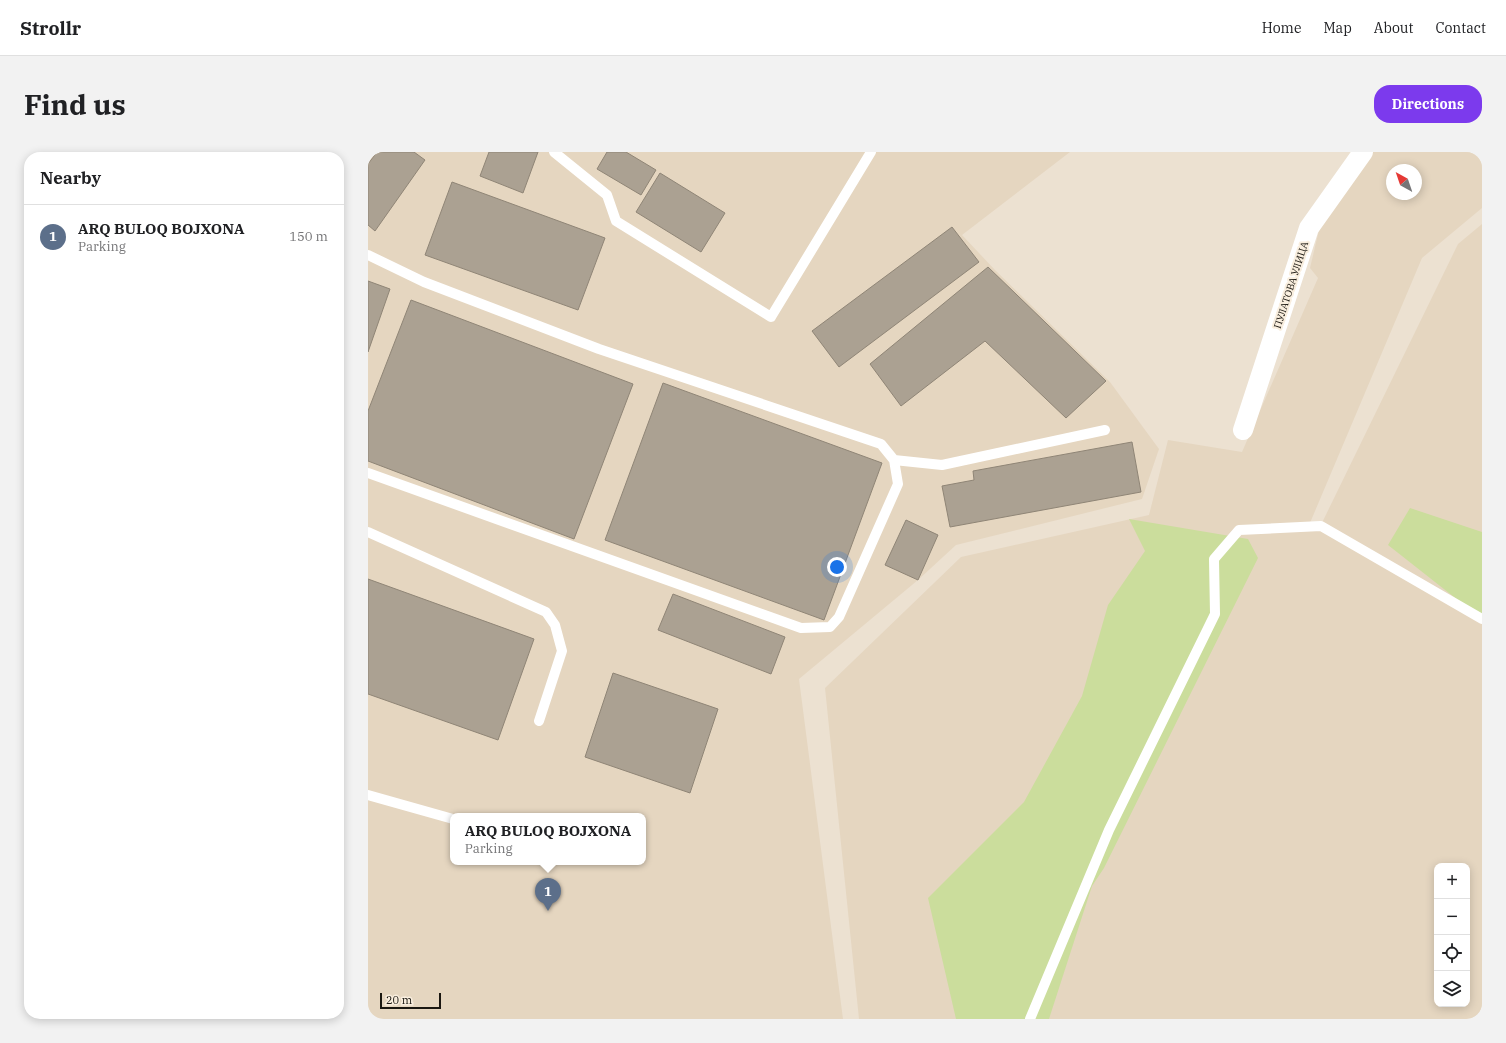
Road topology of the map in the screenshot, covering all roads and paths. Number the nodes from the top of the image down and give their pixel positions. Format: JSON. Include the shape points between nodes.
{"nodes":[{"id":1,"x":554,"y":152,"type":"edge"},
{"id":2,"x":871,"y":152,"type":"edge"},
{"id":3,"x":1363,"y":152,"type":"edge"},
{"id":4,"x":368,"y":256,"type":"edge"},
{"id":5,"x":1105,"y":430,"type":"dead end"},
{"id":6,"x":1244,"y":430,"type":"dead end"},
{"id":7,"x":894,"y":460,"type":"junction"},
{"id":8,"x":368,"y":473,"type":"edge"},
{"id":9,"x":368,"y":532,"type":"edge"},
{"id":10,"x":1482,"y":619,"type":"edge"},
{"id":11,"x":539,"y":721,"type":"dead end"},
{"id":12,"x":368,"y":795,"type":"edge"},
{"id":13,"x":450,"y":818,"type":"edge"},
{"id":14,"x":1030,"y":1019,"type":"edge"}],
"edges":[{"from":1,"to":2,"type":"lane","via":[[607,196],[616,222],[770,317]]},
{"from":3,"to":6,"type":"street","name":"ПУЛАТОВА УЛИЦА","via":[[1309,228]]},
{"from":4,"to":7,"type":"lane","via":[[424,282],[599,349],[881,444]]},
{"from":5,"to":7,"type":"lane","via":[[942,465]]},
{"from":7,"to":8,"type":"lane","via":[[898,484],[839,617],[830,627],[801,628]]},
{"from":9,"to":11,"type":"lane","via":[[546,612],[556,625],[562,651]]},
{"from":10,"to":14,"type":"lane","via":[[1321,526],[1239,530],[1214,559],[1215,614],[1109,830]]},
{"from":12,"to":13,"type":"lane"}]}
